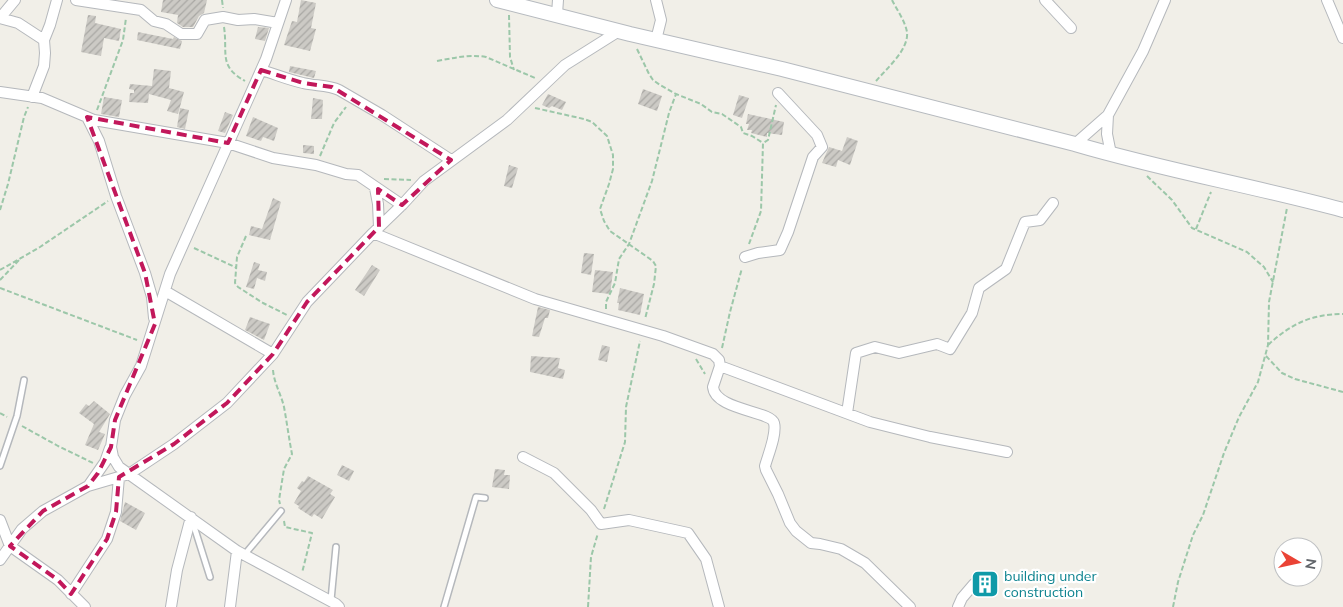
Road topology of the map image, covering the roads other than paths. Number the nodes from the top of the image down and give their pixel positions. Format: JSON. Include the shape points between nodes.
{"nodes":[{"id":1,"x":15,"y":0,"type":"edge"},
{"id":2,"x":57,"y":0,"type":"edge"},
{"id":3,"x":76,"y":0,"type":"edge"},
{"id":4,"x":286,"y":0,"type":"edge"},
{"id":5,"x":558,"y":0,"type":"edge"},
{"id":6,"x":656,"y":0,"type":"edge"},
{"id":7,"x":1045,"y":0,"type":"edge"},
{"id":8,"x":1165,"y":0,"type":"edge"},
{"id":9,"x":1327,"y":0,"type":"edge"},
{"id":10,"x":503,"y":2,"type":"edge"},
{"id":11,"x":142,"y":5,"type":"edge"},
{"id":12,"x":557,"y":14,"type":"junction"},
{"id":13,"x":0,"y":18,"type":"edge"},
{"id":14,"x":278,"y":24,"type":"junction"},
{"id":15,"x":1071,"y":28,"type":"dead end"},
{"id":16,"x":624,"y":32,"type":"junction"},
{"id":17,"x":1343,"y":38,"type":"edge"},
{"id":18,"x":44,"y":40,"type":"junction"},
{"id":19,"x":656,"y":40,"type":"junction"},
{"id":20,"x":261,"y":70,"type":"junction"},
{"id":21,"x":0,"y":92,"type":"edge"},
{"id":22,"x":778,"y":93,"type":"road end"},
{"id":23,"x":32,"y":97,"type":"junction"},
{"id":24,"x":1108,"y":115,"type":"junction"},
{"id":25,"x":90,"y":118,"type":"junction"},
{"id":26,"x":228,"y":143,"type":"junction"},
{"id":27,"x":1075,"y":144,"type":"junction"},
{"id":28,"x":1111,"y":154,"type":"junction"},
{"id":29,"x":451,"y":160,"type":"junction"},
{"id":30,"x":376,"y":188,"type":"junction"},
{"id":31,"x":1053,"y":203,"type":"dead end"},
{"id":32,"x":402,"y":205,"type":"junction"},
{"id":33,"x":1343,"y":210,"type":"edge"},
{"id":34,"x":376,"y":230,"type":"junction"},
{"id":35,"x":745,"y":257,"type":"road end"},
{"id":36,"x":165,"y":291,"type":"junction"},
{"id":37,"x":155,"y":324,"type":"junction"},
{"id":38,"x":273,"y":354,"type":"junction"},
{"id":39,"x":720,"y":363,"type":"junction"},
{"id":40,"x":24,"y":380,"type":"dead end"},
{"id":41,"x":847,"y":414,"type":"junction"},
{"id":42,"x":111,"y":447,"type":"junction"},
{"id":43,"x":1007,"y":452,"type":"dead end"},
{"id":44,"x":523,"y":457,"type":"dead end"},
{"id":45,"x":0,"y":466,"type":"edge"},
{"id":46,"x":124,"y":475,"type":"junction"},
{"id":47,"x":88,"y":486,"type":"junction"},
{"id":48,"x":485,"y":498,"type":"dead end"},
{"id":49,"x":281,"y":511,"type":"road end"},
{"id":50,"x":191,"y":518,"type":"junction"},
{"id":51,"x":0,"y":520,"type":"edge"},
{"id":52,"x":10,"y":546,"type":"junction"},
{"id":53,"x":336,"y":547,"type":"dead end"},
{"id":54,"x":241,"y":553,"type":"junction"},
{"id":55,"x":0,"y":560,"type":"edge"},
{"id":56,"x":210,"y":577,"type":"dead end"},
{"id":57,"x":974,"y":584,"type":"dead end"},
{"id":58,"x":71,"y":594,"type":"junction"},
{"id":59,"x":334,"y":605,"type":"edge"},
{"id":60,"x":85,"y":607,"type":"edge"},
{"id":61,"x":171,"y":607,"type":"edge"},
{"id":62,"x":230,"y":607,"type":"edge"},
{"id":63,"x":350,"y":607,"type":"edge"},
{"id":64,"x":444,"y":607,"type":"edge"},
{"id":65,"x":719,"y":607,"type":"edge"},
{"id":66,"x":910,"y":607,"type":"edge"},
{"id":67,"x":958,"y":607,"type":"edge"}],
"edges":[{"from":1,"to":13,"type":"street"},
{"from":2,"to":18,"type":"street"},
{"from":3,"to":11,"type":"street","via":[[126,8]]},
{"from":4,"to":14,"type":"street"},
{"from":5,"to":12,"type":"street"},
{"from":6,"to":19,"type":"street","via":[[661,20]]},
{"from":7,"to":15,"type":"street"},
{"from":8,"to":24,"type":"street","via":[[1143,51]]},
{"from":9,"to":17,"type":"street"},
{"from":10,"to":12,"type":"main road"},
{"from":11,"to":14,"type":"street","via":[[154,21],[166,24],[181,34],[197,34],[205,20],[223,18],[254,18]]},
{"from":12,"to":16,"type":"main road"},
{"from":13,"to":18,"type":"street","via":[[18,23]]},
{"from":14,"to":20,"type":"street"},
{"from":16,"to":19,"type":"main road"},
{"from":16,"to":29,"type":"street","via":[[565,65],[484,138]]},
{"from":18,"to":23,"type":"street","via":[[44,66]]},
{"from":19,"to":27,"type":"main road"},
{"from":20,"to":26,"type":"street"},
{"from":20,"to":29,"type":"street","via":[[303,83],[332,87]]},
{"from":21,"to":23,"type":"street"},
{"from":22,"to":35,"type":"street","via":[[817,135],[822,147],[813,157],[780,250]]},
{"from":23,"to":25,"type":"street"},
{"from":24,"to":27,"type":"street"},
{"from":24,"to":28,"type":"street"},
{"from":25,"to":26,"type":"street"},
{"from":25,"to":37,"type":"street","via":[[145,273]]},
{"from":26,"to":30,"type":"street","via":[[272,158],[358,175]]},
{"from":26,"to":36,"type":"street"},
{"from":27,"to":28,"type":"main road"},
{"from":28,"to":33,"type":"main road"},
{"from":29,"to":32,"type":"street","via":[[424,181]]},
{"from":30,"to":32,"type":"street"},
{"from":30,"to":34,"type":"street"},
{"from":31,"to":41,"type":"street","via":[[1040,220],[1025,222],[1006,269],[979,288],[972,313],[950,349],[937,344],[899,353],[875,346],[856,353]]},
{"from":32,"to":34,"type":"street"},
{"from":34,"to":38,"type":"street","via":[[307,302]]},
{"from":34,"to":39,"type":"street","via":[[535,299],[688,345],[712,354]]},
{"from":36,"to":37,"type":"street"},
{"from":36,"to":38,"type":"street"},
{"from":37,"to":42,"type":"street","via":[[141,366],[115,420]]},
{"from":38,"to":46,"type":"street","via":[[227,403],[174,444]]},
{"from":39,"to":41,"type":"street"},
{"from":39,"to":66,"type":"street","via":[[713,387],[716,397],[773,420],[774,434],[765,466],[796,531],[811,543],[840,550],[865,563]]},
{"from":40,"to":45,"type":"lane"},
{"from":41,"to":43,"type":"street","via":[[930,438]]},
{"from":42,"to":46,"type":"street","via":[[113,458]]},
{"from":42,"to":47,"type":"street"},
{"from":44,"to":65,"type":"street","via":[[554,473],[601,524],[629,520],[688,533],[706,559]]},
{"from":46,"to":47,"type":"street"},
{"from":46,"to":50,"type":"street"},
{"from":46,"to":58,"type":"street","via":[[107,539]]},
{"from":47,"to":52,"type":"street","via":[[43,511],[22,529]]},
{"from":48,"to":64,"type":"lane","via":[[476,497]]},
{"from":49,"to":54,"type":"lane"},
{"from":50,"to":54,"type":"street"},
{"from":50,"to":56,"type":"lane"},
{"from":50,"to":61,"type":"street"},
{"from":51,"to":52,"type":"street"},
{"from":52,"to":55,"type":"street"},
{"from":52,"to":58,"type":"street","via":[[58,580]]},
{"from":53,"to":59,"type":"lane"},
{"from":54,"to":59,"type":"street"},
{"from":54,"to":62,"type":"street"},
{"from":57,"to":67,"type":"street"},
{"from":58,"to":60,"type":"street"},
{"from":59,"to":63,"type":"street"}]}
